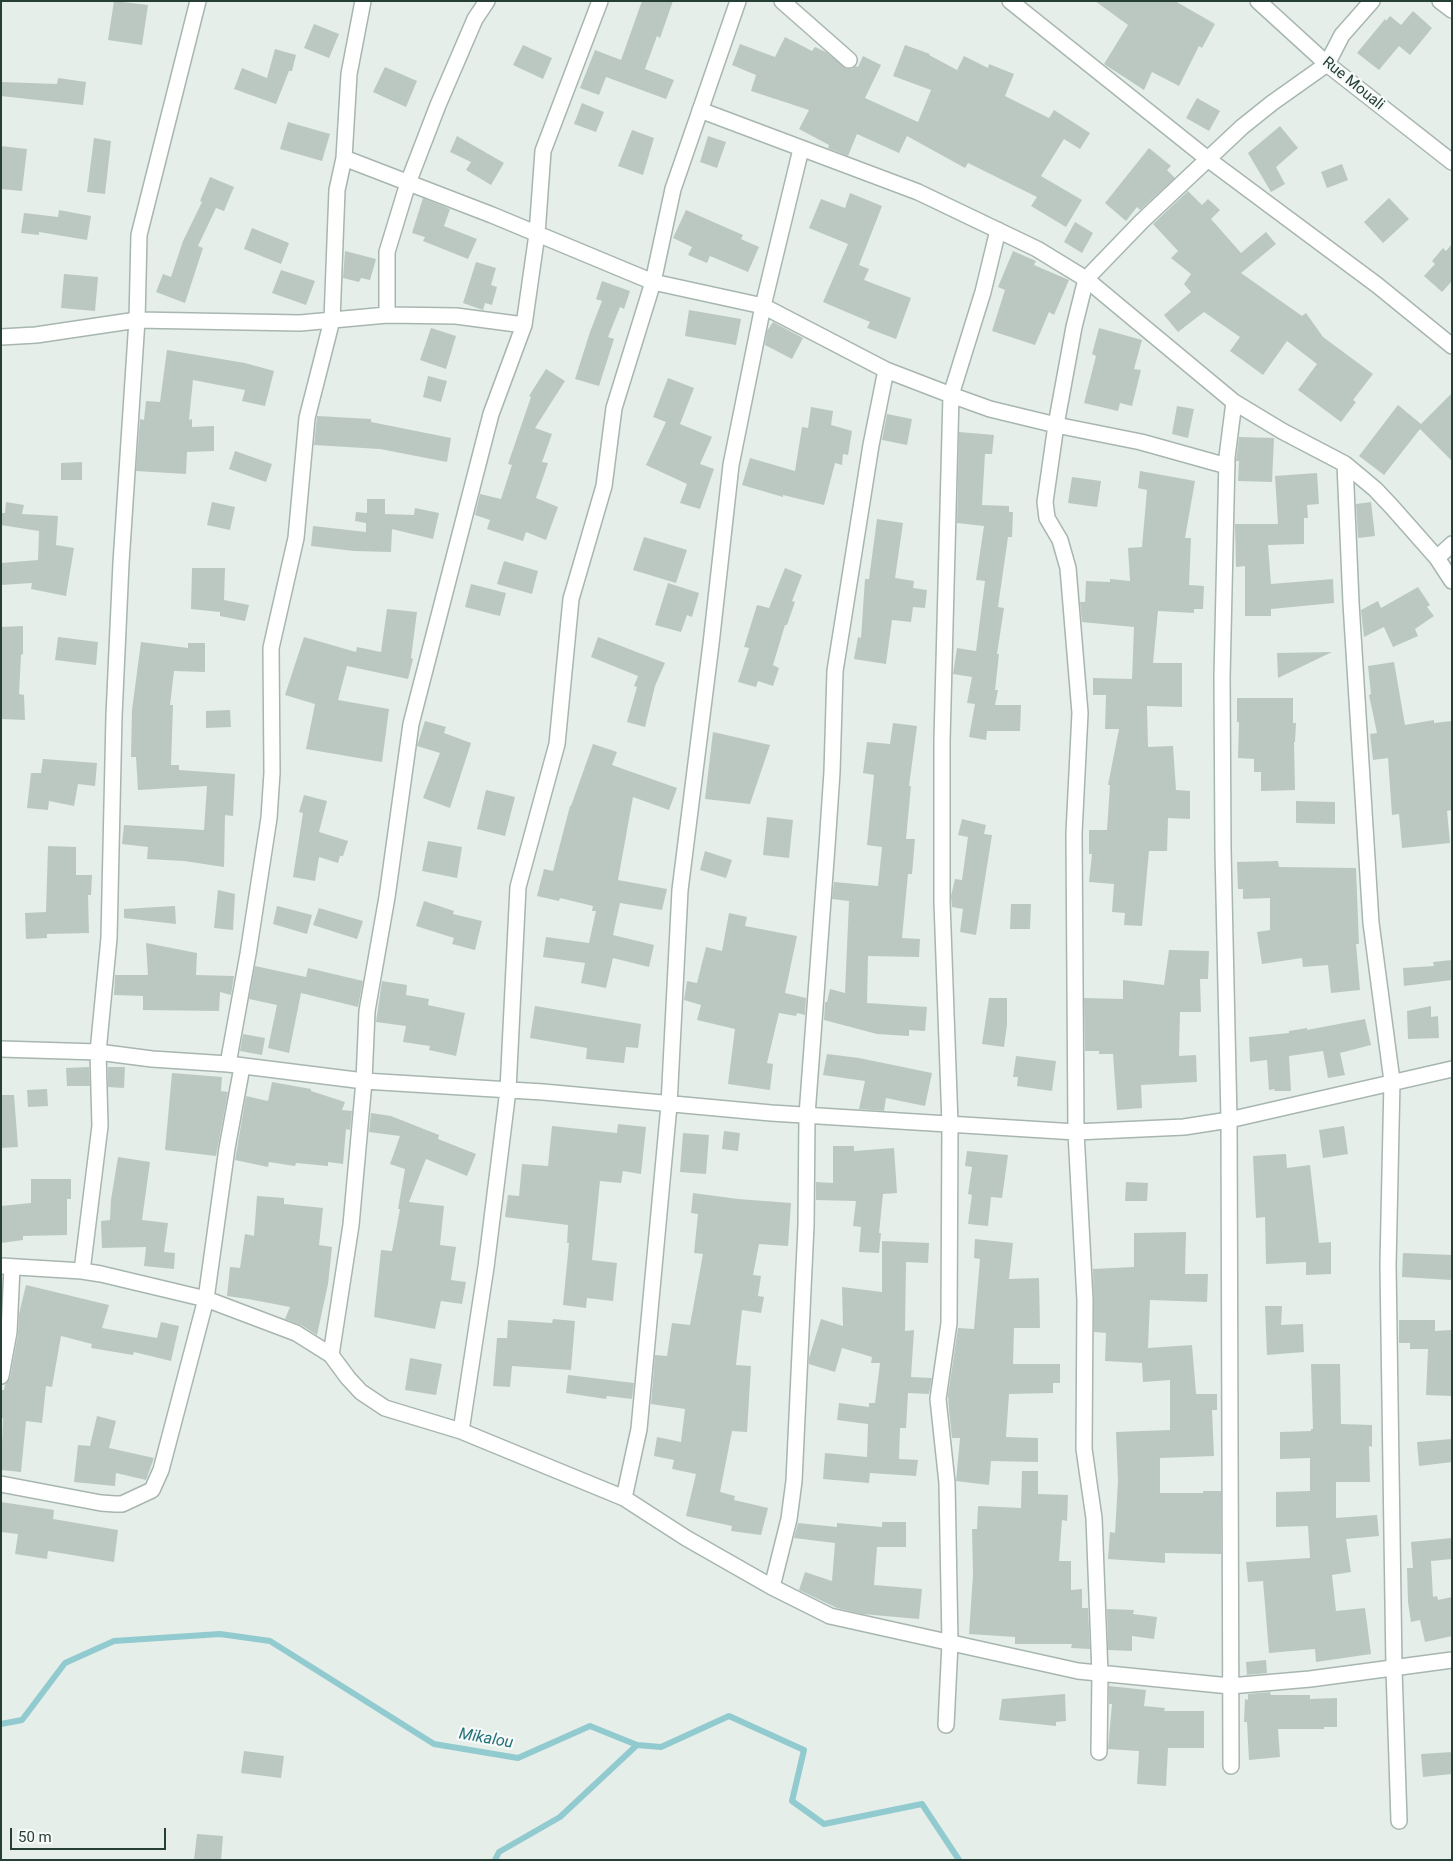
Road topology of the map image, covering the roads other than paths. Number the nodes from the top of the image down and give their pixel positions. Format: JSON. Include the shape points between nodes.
{"nodes":[{"id":1,"x":198,"y":1,"type":"edge"},
{"id":2,"x":363,"y":1,"type":"edge"},
{"id":3,"x":487,"y":1,"type":"edge"},
{"id":4,"x":600,"y":1,"type":"edge"},
{"id":5,"x":738,"y":1,"type":"edge"},
{"id":6,"x":782,"y":1,"type":"edge"},
{"id":7,"x":1010,"y":1,"type":"edge"},
{"id":8,"x":1258,"y":1,"type":"edge"},
{"id":9,"x":1372,"y":1,"type":"edge"},
{"id":10,"x":1440,"y":1,"type":"edge"},
{"id":11,"x":1452,"y":10,"type":"edge"},
{"id":12,"x":849,"y":60,"type":"dead end"},
{"id":13,"x":1327,"y":64,"type":"junction"},
{"id":14,"x":700,"y":110,"type":"junction"},
{"id":15,"x":801,"y":149,"type":"junction"},
{"id":16,"x":344,"y":158,"type":"junction"},
{"id":17,"x":1209,"y":160,"type":"junction"},
{"id":18,"x":1452,"y":162,"type":"edge"},
{"id":19,"x":408,"y":182,"type":"junction"},
{"id":20,"x":998,"y":230,"type":"junction"},
{"id":21,"x":537,"y":234,"type":"junction"},
{"id":22,"x":1086,"y":279,"type":"junction"},
{"id":23,"x":653,"y":282,"type":"junction"},
{"id":24,"x":762,"y":306,"type":"junction"},
{"id":25,"x":387,"y":315,"type":"junction"},
{"id":26,"x":137,"y":320,"type":"junction"},
{"id":27,"x":332,"y":320,"type":"junction"},
{"id":28,"x":524,"y":326,"type":"junction"},
{"id":29,"x":1,"y":336,"type":"edge"},
{"id":30,"x":1452,"y":346,"type":"edge"},
{"id":31,"x":886,"y":370,"type":"junction"},
{"id":32,"x":950,"y":395,"type":"junction"},
{"id":33,"x":1234,"y":402,"type":"junction"},
{"id":34,"x":1056,"y":425,"type":"junction"},
{"id":35,"x":1345,"y":464,"type":"junction"},
{"id":36,"x":1227,"y":466,"type":"junction"},
{"id":37,"x":1452,"y":544,"type":"edge"},
{"id":38,"x":1437,"y":558,"type":"junction"},
{"id":39,"x":1452,"y":581,"type":"edge"},
{"id":40,"x":1,"y":1049,"type":"edge"},
{"id":41,"x":98,"y":1052,"type":"junction"},
{"id":42,"x":235,"y":1066,"type":"junction"},
{"id":43,"x":1452,"y":1069,"type":"edge"},
{"id":44,"x":364,"y":1081,"type":"junction"},
{"id":45,"x":1392,"y":1081,"type":"junction"},
{"id":46,"x":508,"y":1090,"type":"junction"},
{"id":47,"x":669,"y":1105,"type":"junction"},
{"id":48,"x":807,"y":1115,"type":"junction"},
{"id":49,"x":1229,"y":1120,"type":"junction"},
{"id":50,"x":950,"y":1124,"type":"junction"},
{"id":51,"x":1076,"y":1132,"type":"junction"},
{"id":52,"x":7,"y":1266,"type":"edge"},
{"id":53,"x":82,"y":1271,"type":"junction"},
{"id":54,"x":206,"y":1299,"type":"junction"},
{"id":55,"x":331,"y":1354,"type":"junction"},
{"id":56,"x":1,"y":1376,"type":"edge"},
{"id":57,"x":461,"y":1431,"type":"junction"},
{"id":58,"x":1,"y":1484,"type":"edge"},
{"id":59,"x":624,"y":1498,"type":"junction"},
{"id":60,"x":772,"y":1587,"type":"junction"},
{"id":61,"x":950,"y":1643,"type":"junction"},
{"id":62,"x":1452,"y":1660,"type":"edge"},
{"id":63,"x":1394,"y":1669,"type":"junction"},
{"id":64,"x":1100,"y":1674,"type":"junction"},
{"id":65,"x":1230,"y":1686,"type":"junction"},
{"id":66,"x":946,"y":1725,"type":"dead end"},
{"id":67,"x":1099,"y":1752,"type":"dead end"},
{"id":68,"x":1231,"y":1766,"type":"dead end"},
{"id":69,"x":1399,"y":1821,"type":"dead end"}],
"edges":[{"from":1,"to":26,"type":"street","via":[[140,235]]},
{"from":2,"to":16,"type":"street","via":[[349,74]]},
{"from":3,"to":19,"type":"street","via":[[475,18]]},
{"from":4,"to":21,"type":"street","via":[[543,151]]},
{"from":5,"to":14,"type":"street"},
{"from":6,"to":12,"type":"street"},
{"from":7,"to":17,"type":"street"},
{"from":8,"to":13,"type":"street","name":"Rue Mouali"},
{"from":9,"to":13,"type":"street","via":[[1342,35]]},
{"from":10,"to":11,"type":"street"},
{"from":13,"to":17,"type":"street","via":[[1242,127]]},
{"from":13,"to":18,"type":"street","name":"Rue Mouali"},
{"from":14,"to":15,"type":"street"},
{"from":14,"to":23,"type":"street","via":[[673,189]]},
{"from":15,"to":20,"type":"street","via":[[918,192]]},
{"from":15,"to":24,"type":"street"},
{"from":16,"to":19,"type":"street"},
{"from":16,"to":27,"type":"street","via":[[337,190]]},
{"from":17,"to":22,"type":"street","via":[[1142,221]]},
{"from":17,"to":30,"type":"street","via":[[1377,284]]},
{"from":19,"to":21,"type":"street"},
{"from":19,"to":25,"type":"street","via":[[387,252]]},
{"from":20,"to":22,"type":"street"},
{"from":20,"to":32,"type":"street"},
{"from":21,"to":23,"type":"street"},
{"from":21,"to":28,"type":"street"},
{"from":22,"to":33,"type":"street"},
{"from":22,"to":34,"type":"street"},
{"from":23,"to":24,"type":"street"},
{"from":23,"to":46,"type":"street","via":[[614,408],[604,486],[571,599],[557,744],[518,887]]},
{"from":24,"to":31,"type":"street"},
{"from":24,"to":47,"type":"street","via":[[731,465],[680,890]]},
{"from":25,"to":27,"type":"street"},
{"from":25,"to":28,"type":"street","via":[[456,316]]},
{"from":26,"to":27,"type":"street","via":[[300,323]]},
{"from":26,"to":29,"type":"street","via":[[36,335]]},
{"from":26,"to":41,"type":"street","via":[[114,716],[109,938]]},
{"from":27,"to":42,"type":"street","via":[[307,418],[296,538],[271,648],[269,818]]},
{"from":28,"to":44,"type":"street","via":[[491,414],[411,724],[367,1011]]},
{"from":31,"to":32,"type":"street"},
{"from":31,"to":48,"type":"street","via":[[835,672],[828,837]]},
{"from":32,"to":34,"type":"street","via":[[990,409]]},
{"from":32,"to":50,"type":"street","via":[[942,874]]},
{"from":33,"to":35,"type":"street"},
{"from":33,"to":36,"type":"street"},
{"from":34,"to":36,"type":"street","via":[[1141,442]]},
{"from":34,"to":51,"type":"street","via":[[1044,502],[1047,518],[1060,540],[1068,568],[1080,713],[1074,833]]},
{"from":35,"to":38,"type":"street","via":[[1375,489]]},
{"from":35,"to":45,"type":"street","via":[[1372,923]]},
{"from":36,"to":49,"type":"street","via":[[1222,686]]},
{"from":37,"to":38,"type":"street"},
{"from":38,"to":39,"type":"street"},
{"from":40,"to":41,"type":"street"},
{"from":41,"to":42,"type":"street"},
{"from":41,"to":53,"type":"street","via":[[100,1126]]},
{"from":42,"to":44,"type":"street"},
{"from":42,"to":54,"type":"street"},
{"from":43,"to":45,"type":"street"},
{"from":44,"to":46,"type":"street"},
{"from":44,"to":55,"type":"street","via":[[351,1225]]},
{"from":45,"to":49,"type":"street"},
{"from":45,"to":63,"type":"street","via":[[1388,1265]]},
{"from":46,"to":47,"type":"street"},
{"from":46,"to":57,"type":"street"},
{"from":47,"to":48,"type":"street"},
{"from":47,"to":59,"type":"street","via":[[639,1429]]},
{"from":48,"to":50,"type":"street"},
{"from":48,"to":60,"type":"street","via":[[806,1225],[794,1481],[789,1519]]},
{"from":49,"to":51,"type":"street","via":[[1184,1127]]},
{"from":49,"to":65,"type":"street"},
{"from":50,"to":51,"type":"street"},
{"from":50,"to":61,"type":"street","via":[[949,1323],[938,1399],[947,1483]]},
{"from":51,"to":64,"type":"street","via":[[1085,1300],[1084,1449],[1094,1518]]},
{"from":52,"to":53,"type":"street"},
{"from":52,"to":56,"type":"street","via":[[9,1332]]},
{"from":53,"to":54,"type":"street"},
{"from":54,"to":55,"type":"street","via":[[296,1333]]},
{"from":54,"to":58,"type":"street","via":[[161,1470],[152,1490],[122,1504],[108,1504]]},
{"from":55,"to":57,"type":"street","via":[[361,1392],[384,1408]]},
{"from":57,"to":59,"type":"street"},
{"from":59,"to":60,"type":"street"},
{"from":60,"to":61,"type":"street","via":[[830,1616]]},
{"from":61,"to":64,"type":"street"},
{"from":61,"to":66,"type":"street"},
{"from":62,"to":63,"type":"street"},
{"from":63,"to":65,"type":"street"},
{"from":63,"to":69,"type":"street"},
{"from":64,"to":65,"type":"street"},
{"from":64,"to":67,"type":"street"},
{"from":65,"to":68,"type":"street"}]}
